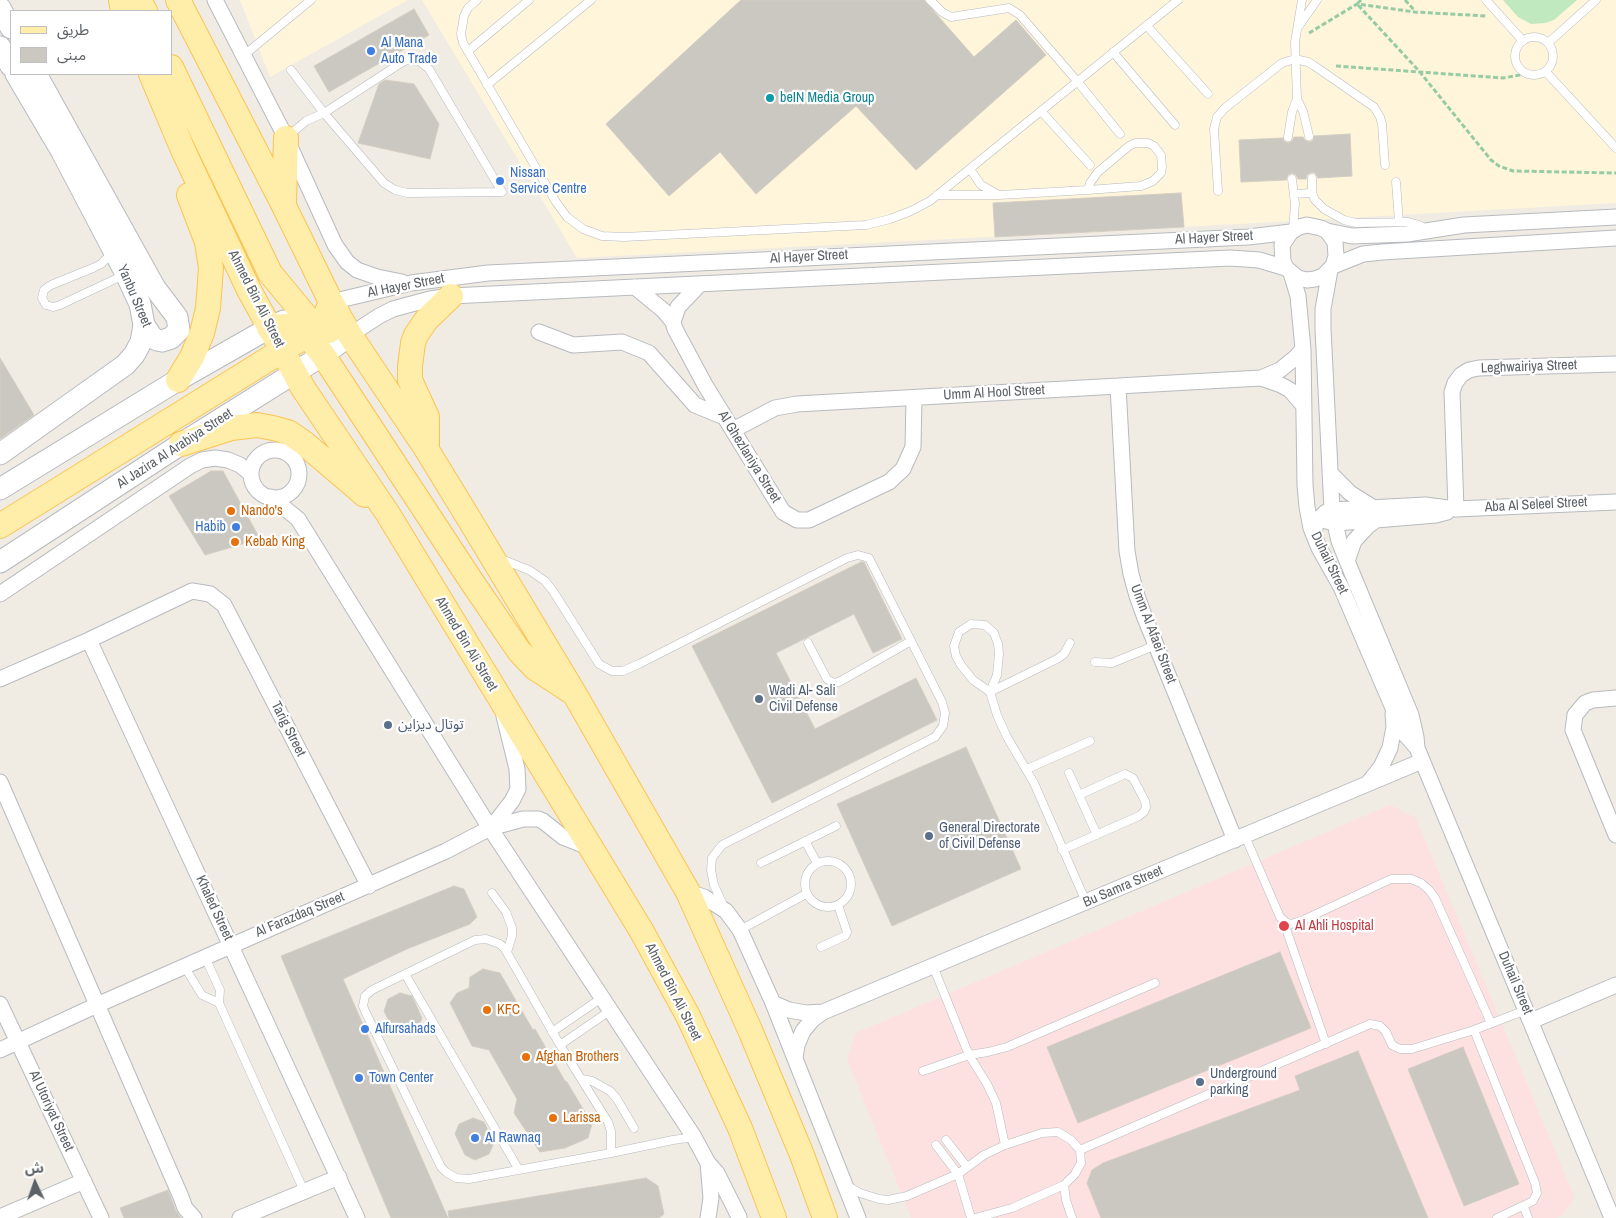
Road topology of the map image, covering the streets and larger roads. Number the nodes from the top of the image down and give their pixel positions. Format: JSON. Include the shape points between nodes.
{"nodes":[{"id":1,"x":178,"y":0,"type":"edge"},
{"id":2,"x":215,"y":0,"type":"edge"},
{"id":3,"x":0,"y":8,"type":"edge"},
{"id":4,"x":10,"y":26,"type":"edge"},
{"id":5,"x":0,"y":48,"type":"edge"},
{"id":6,"x":10,"y":64,"type":"edge"},
{"id":7,"x":172,"y":69,"type":"edge"},
{"id":8,"x":17,"y":75,"type":"edge"},
{"id":9,"x":36,"y":75,"type":"edge"},
{"id":10,"x":138,"y":75,"type":"edge"},
{"id":11,"x":151,"y":75,"type":"edge"},
{"id":12,"x":57,"y":128,"type":"junction"},
{"id":13,"x":286,"y":138,"type":"junction"},
{"id":14,"x":284,"y":204,"type":"junction"},
{"id":15,"x":1616,"y":217,"type":"edge"},
{"id":16,"x":1292,"y":231,"type":"junction"},
{"id":17,"x":1327,"y":231,"type":"junction"},
{"id":18,"x":1616,"y":238,"type":"edge"},
{"id":19,"x":1332,"y":268,"type":"junction"},
{"id":20,"x":134,"y":270,"type":"junction"},
{"id":21,"x":1289,"y":271,"type":"junction"},
{"id":22,"x":411,"y":283,"type":"junction"},
{"id":23,"x":700,"y":284,"type":"junction"},
{"id":24,"x":635,"y":287,"type":"junction"},
{"id":25,"x":451,"y":296,"type":"junction"},
{"id":26,"x":331,"y":302,"type":"junction"},
{"id":27,"x":673,"y":322,"type":"junction"},
{"id":28,"x":144,"y":325,"type":"junction"},
{"id":29,"x":309,"y":325,"type":"junction"},
{"id":30,"x":269,"y":328,"type":"junction"},
{"id":31,"x":539,"y":332,"type":"dead end"},
{"id":32,"x":350,"y":336,"type":"junction"},
{"id":33,"x":1302,"y":349,"type":"junction"},
{"id":34,"x":282,"y":350,"type":"junction"},
{"id":35,"x":323,"y":355,"type":"junction"},
{"id":36,"x":1616,"y":364,"type":"edge"},
{"id":37,"x":294,"y":373,"type":"junction"},
{"id":38,"x":1261,"y":378,"type":"junction"},
{"id":39,"x":178,"y":380,"type":"junction"},
{"id":40,"x":1118,"y":386,"type":"junction"},
{"id":41,"x":914,"y":398,"type":"junction"},
{"id":42,"x":1304,"y":406,"type":"junction"},
{"id":43,"x":724,"y":417,"type":"junction"},
{"id":44,"x":733,"y":430,"type":"junction"},
{"id":45,"x":181,"y":444,"type":"junction"},
{"id":46,"x":427,"y":450,"type":"junction"},
{"id":47,"x":0,"y":454,"type":"edge"},
{"id":48,"x":29,"y":470,"type":"junction"},
{"id":49,"x":1330,"y":473,"type":"junction"},
{"id":50,"x":251,"y":474,"type":"junction"},
{"id":51,"x":0,"y":478,"type":"edge"},
{"id":52,"x":0,"y":489,"type":"edge"},
{"id":53,"x":293,"y":490,"type":"junction"},
{"id":54,"x":271,"y":497,"type":"junction"},
{"id":55,"x":1616,"y":502,"type":"edge"},
{"id":56,"x":1307,"y":506,"type":"junction"},
{"id":57,"x":1456,"y":509,"type":"junction"},
{"id":58,"x":388,"y":514,"type":"junction"},
{"id":59,"x":1375,"y":514,"type":"junction"},
{"id":60,"x":1329,"y":517,"type":"junction"},
{"id":61,"x":298,"y":519,"type":"junction"},
{"id":62,"x":0,"y":526,"type":"edge"},
{"id":63,"x":1314,"y":536,"type":"junction"},
{"id":64,"x":1347,"y":561,"type":"junction"},
{"id":65,"x":0,"y":562,"type":"edge"},
{"id":66,"x":0,"y":594,"type":"edge"},
{"id":67,"x":89,"y":640,"type":"junction"},
{"id":68,"x":0,"y":679,"type":"edge"},
{"id":69,"x":574,"y":693,"type":"junction"},
{"id":70,"x":1616,"y":698,"type":"edge"},
{"id":71,"x":500,"y":700,"type":"junction"},
{"id":72,"x":1393,"y":708,"type":"junction"},
{"id":73,"x":1419,"y":754,"type":"junction"},
{"id":74,"x":0,"y":782,"type":"edge"},
{"id":75,"x":1368,"y":784,"type":"junction"},
{"id":76,"x":490,"y":828,"type":"junction"},
{"id":77,"x":1616,"y":835,"type":"edge"},
{"id":78,"x":1240,"y":838,"type":"junction"},
{"id":79,"x":592,"y":849,"type":"junction"},
{"id":80,"x":369,"y":886,"type":"junction"},
{"id":81,"x":688,"y":892,"type":"junction"},
{"id":82,"x":232,"y":945,"type":"junction"},
{"id":83,"x":1616,"y":985,"type":"edge"},
{"id":84,"x":773,"y":1003,"type":"junction"},
{"id":85,"x":0,"y":1004,"type":"edge"},
{"id":86,"x":97,"y":1005,"type":"junction"},
{"id":87,"x":823,"y":1012,"type":"junction"},
{"id":88,"x":1529,"y":1015,"type":"junction"},
{"id":89,"x":18,"y":1042,"type":"junction"},
{"id":90,"x":0,"y":1050,"type":"edge"},
{"id":91,"x":795,"y":1058,"type":"junction"},
{"id":92,"x":708,"y":1163,"type":"junction"},
{"id":93,"x":339,"y":1177,"type":"junction"},
{"id":94,"x":84,"y":1181,"type":"junction"},
{"id":95,"x":0,"y":1217,"type":"edge"},
{"id":96,"x":101,"y":1218,"type":"edge"},
{"id":97,"x":194,"y":1218,"type":"edge"},
{"id":98,"x":240,"y":1218,"type":"edge"},
{"id":99,"x":357,"y":1218,"type":"edge"},
{"id":100,"x":708,"y":1218,"type":"edge"},
{"id":101,"x":739,"y":1218,"type":"edge"},
{"id":102,"x":774,"y":1218,"type":"edge"},
{"id":103,"x":825,"y":1218,"type":"edge"},
{"id":104,"x":858,"y":1218,"type":"edge"},
{"id":105,"x":1612,"y":1218,"type":"edge"}],
"edges":[{"from":1,"to":14,"type":"main road"},
{"from":2,"to":13,"type":"street"},
{"from":3,"to":4,"type":"street"},
{"from":5,"to":6,"type":"street"},
{"from":7,"to":29,"type":"main road","via":[[270,274]]},
{"from":8,"to":12,"type":"street","name":"Yanbu Street"},
{"from":9,"to":12,"type":"street","name":"Yanbu Street"},
{"from":10,"to":39,"type":"main road","via":[[207,242],[211,268],[208,308],[202,333]]},
{"from":11,"to":30,"type":"main road","name":"Ahmed Bin Ali Street","via":[[183,150]]},
{"from":12,"to":20,"type":"street","name":"Yanbu Street"},
{"from":12,"to":20,"type":"street","name":"Yanbu Street","via":[[114,251]]},
{"from":13,"to":14,"type":"main road"},
{"from":13,"to":22,"type":"street","via":[[335,245],[347,262],[357,270],[377,277]]},
{"from":14,"to":26,"type":"main road"},
{"from":15,"to":17,"type":"street","via":[[1464,225],[1407,234],[1352,236]]},
{"from":16,"to":17,"type":"street","via":[[1306,225]]},
{"from":16,"to":21,"type":"street","via":[[1282,245],[1282,261]]},
{"from":16,"to":22,"type":"street","name":"Al Hayer Street","via":[[1248,237],[526,270]]},
{"from":17,"to":19,"type":"street","via":[[1336,249]]},
{"from":18,"to":19,"type":"street","via":[[1363,254]]},
{"from":19,"to":21,"type":"street","via":[[1323,276],[1307,280]]},
{"from":19,"to":49,"type":"street","name":"Duhail Street","via":[[1323,309]]},
{"from":20,"to":28,"type":"street","name":"Yanbu Street"},
{"from":20,"to":28,"type":"street","name":"Yanbu Street","via":[[155,288],[176,314],[179,330],[174,337],[162,341],[153,338]]},
{"from":21,"to":23,"type":"street","name":"Al Hayer Street","via":[[1258,260],[1230,258]]},
{"from":21,"to":33,"type":"street","name":"Duhail Street","via":[[1298,296]]},
{"from":22,"to":26,"type":"street","name":"Al Hayer Street"},
{"from":23,"to":24,"type":"street","name":"Al Hayer Street"},
{"from":23,"to":27,"type":"street","via":[[678,308]]},
{"from":24,"to":25,"type":"street","name":"Al Hayer Street"},
{"from":24,"to":27,"type":"street","name":"Al Ghezlaniya Street"},
{"from":25,"to":32,"type":"street","name":"Al Hayer Street","via":[[393,309]]},
{"from":25,"to":46,"type":"main road","via":[[427,319],[413,343],[410,380],[427,417]]},
{"from":26,"to":29,"type":"main road","via":[[324,319]]},
{"from":26,"to":32,"type":"main road"},
{"from":27,"to":43,"type":"street","name":"Al Ghezlaniya Street"},
{"from":28,"to":47,"type":"street","via":[[141,342],[125,365]]},
{"from":29,"to":30,"type":"main road","via":[[301,330],[286,326]]},
{"from":29,"to":32,"type":"main road"},
{"from":29,"to":34,"type":"main road"},
{"from":29,"to":35,"type":"main road"},
{"from":30,"to":34,"type":"main road","name":"Ahmed Bin Ali Street"},
{"from":30,"to":39,"type":"street"},
{"from":31,"to":43,"type":"street","via":[[573,345],[622,342],[650,352],[695,405]]},
{"from":32,"to":35,"type":"street","name":"Al Jazira Al Arabiya Street"},
{"from":32,"to":46,"type":"main road"},
{"from":33,"to":38,"type":"street","name":"Umm Al Hool Street","via":[[1284,367]]},
{"from":33,"to":42,"type":"street","name":"Duhail Street"},
{"from":34,"to":37,"type":"main road","name":"Ahmed Bin Ali Street"},
{"from":34,"to":62,"type":"main road"},
{"from":35,"to":37,"type":"street","name":"Al Jazira Al Arabiya Street"},
{"from":35,"to":69,"type":"main road","via":[[520,651],[535,668]]},
{"from":36,"to":57,"type":"street","name":"Leghwairiya Street","via":[[1479,368],[1460,375],[1452,392]]},
{"from":37,"to":45,"type":"street","name":"Al Jazira Al Arabiya Street"},
{"from":37,"to":58,"type":"main road","name":"Ahmed Bin Ali Street"},
{"from":38,"to":40,"type":"street","name":"Umm Al Hool Street"},
{"from":38,"to":42,"type":"street","name":"Umm Al Hool Street","via":[[1281,384]]},
{"from":39,"to":48,"type":"street"},
{"from":40,"to":41,"type":"street","name":"Umm Al Hool Street"},
{"from":40,"to":78,"type":"street","name":"Umm Al Afaei Street","via":[[1127,551],[1137,596]]},
{"from":41,"to":44,"type":"street","name":"Umm Al Hool Street","via":[[786,405],[764,412]]},
{"from":41,"to":44,"type":"street","name":"Al Ghezlaniya Street","via":[[913,447],[903,469],[889,482],[809,520],[797,520],[783,512]]},
{"from":42,"to":56,"type":"street","name":"Duhail Street"},
{"from":43,"to":44,"type":"street","name":"Al Ghezlaniya Street"},
{"from":45,"to":58,"type":"main road","via":[[231,428],[257,425],[288,432]]},
{"from":45,"to":65,"type":"street","name":"Al Jazira Al Arabiya Street"},
{"from":46,"to":69,"type":"main road"},
{"from":48,"to":51,"type":"street"},
{"from":48,"to":52,"type":"street"},
{"from":49,"to":59,"type":"street"},
{"from":49,"to":60,"type":"street","name":"Duhail Street"},
{"from":50,"to":53,"type":"street","via":[[254,462],[265,452],[286,452],[299,469]]},
{"from":50,"to":54,"type":"street","via":[[257,490]]},
{"from":50,"to":66,"type":"street","name":"Al Jazira Al Arabiya Street","via":[[228,460],[202,460]]},
{"from":53,"to":54,"type":"street","via":[[279,498]]},
{"from":53,"to":61,"type":"street"},
{"from":54,"to":61,"type":"street"},
{"from":55,"to":57,"type":"street","name":"Aba Al Seleel Street"},
{"from":56,"to":60,"type":"street"},
{"from":56,"to":63,"type":"street","name":"Duhail Street"},
{"from":57,"to":59,"type":"street","name":"Aba Al Seleel Street","via":[[1425,505]]},
{"from":58,"to":71,"type":"main road","name":"Ahmed Bin Ali Street"},
{"from":59,"to":60,"type":"street","name":"Aba Al Seleel Street"},
{"from":59,"to":64,"type":"street","via":[[1354,541]]},
{"from":60,"to":63,"type":"street","via":[[1314,529]]},
{"from":60,"to":64,"type":"street","name":"Duhail Street"},
{"from":61,"to":76,"type":"street"},
{"from":63,"to":72,"type":"street","name":"Duhail Street","via":[[1341,587]]},
{"from":64,"to":73,"type":"street","name":"Duhail Street","via":[[1411,715]]},
{"from":67,"to":68,"type":"street"},
{"from":67,"to":80,"type":"street","name":"Tarig Street","via":[[192,591],[210,594],[224,605]]},
{"from":67,"to":82,"type":"street","name":"Khaled Street"},
{"from":69,"to":81,"type":"main road"},
{"from":70,"to":77,"type":"street","via":[[1585,703],[1575,715],[1573,730]]},
{"from":71,"to":76,"type":"street","name":"Al Farazdaq Street","via":[[517,770],[518,788],[512,801]]},
{"from":71,"to":79,"type":"main road","name":"Ahmed Bin Ali Street"},
{"from":72,"to":73,"type":"street","name":"Duhail Street"},
{"from":72,"to":75,"type":"street","via":[[1390,748]]},
{"from":73,"to":75,"type":"street","name":"Bu Samra Street"},
{"from":73,"to":88,"type":"street","name":"Duhail Street"},
{"from":74,"to":86,"type":"street"},
{"from":75,"to":78,"type":"street","name":"Bu Samra Street"},
{"from":76,"to":79,"type":"street","name":"Al Farazdaq Street","via":[[523,819],[538,819],[564,837]]},
{"from":76,"to":80,"type":"street","name":"Al Farazdaq Street"},
{"from":76,"to":92,"type":"street","via":[[694,1136]]},
{"from":78,"to":87,"type":"street","name":"Bu Samra Street"},
{"from":79,"to":102,"type":"main road","name":"Ahmed Bin Ali Street","via":[[688,1016],[740,1128]]},
{"from":80,"to":82,"type":"street","name":"Al Farazdaq Street"},
{"from":81,"to":84,"type":"street","via":[[704,897],[726,911],[740,930]]},
{"from":81,"to":103,"type":"main road","via":[[750,1030]]},
{"from":82,"to":86,"type":"street","name":"Al Farazdaq Street"},
{"from":82,"to":93,"type":"street","name":"Khaled Street"},
{"from":83,"to":88,"type":"street"},
{"from":84,"to":87,"type":"street","name":"Bu Samra Street","via":[[789,1010]]},
{"from":84,"to":91,"type":"street"},
{"from":85,"to":89,"type":"street","name":"Al Utoriyat Street"},
{"from":86,"to":89,"type":"street","name":"Al Farazdaq Street"},
{"from":86,"to":97,"type":"street","via":[[185,1208]]},
{"from":87,"to":91,"type":"street","name":"Bu Samra Street","via":[[803,1031]]},
{"from":88,"to":105,"type":"street","name":"Duhail Street"},
{"from":89,"to":90,"type":"street","name":"Al Farazdaq Street"},
{"from":89,"to":94,"type":"street","name":"Al Utoriyat Street"},
{"from":91,"to":104,"type":"street"},
{"from":92,"to":100,"type":"street","via":[[711,1198]]},
{"from":92,"to":101,"type":"street","via":[[717,1173]]},
{"from":93,"to":98,"type":"street"},
{"from":93,"to":99,"type":"street","name":"Khaled Street"},
{"from":94,"to":95,"type":"street"},
{"from":94,"to":96,"type":"street","name":"Al Utoriyat Street"},
{"from":100,"to":101,"type":"street","via":[[721,1209],[731,1211]]}]}
